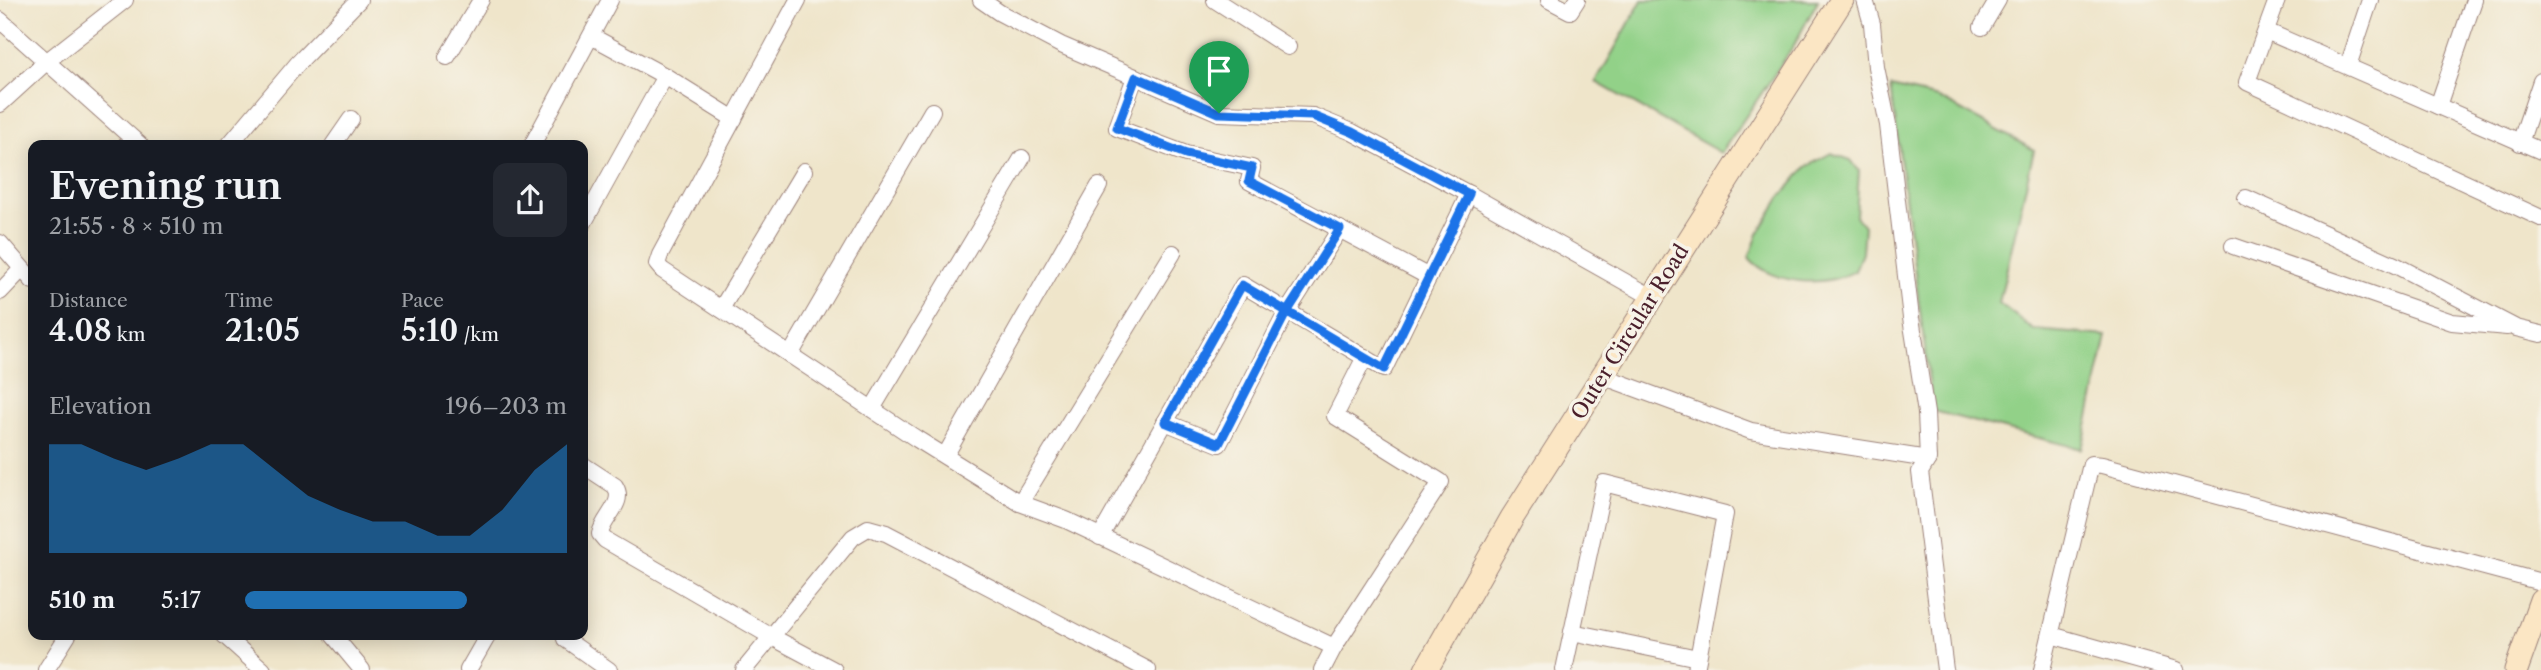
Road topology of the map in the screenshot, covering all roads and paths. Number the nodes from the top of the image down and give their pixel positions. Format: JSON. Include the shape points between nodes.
{"nodes":[{"id":1,"x":125,"y":0,"type":"edge"},
{"id":2,"x":359,"y":0,"type":"edge"},
{"id":3,"x":481,"y":0,"type":"edge"},
{"id":4,"x":610,"y":0,"type":"edge"},
{"id":5,"x":798,"y":0,"type":"edge"},
{"id":6,"x":981,"y":0,"type":"edge"},
{"id":7,"x":1215,"y":0,"type":"edge"},
{"id":8,"x":1549,"y":0,"type":"edge"},
{"id":9,"x":1577,"y":0,"type":"edge"},
{"id":10,"x":1842,"y":0,"type":"edge"},
{"id":11,"x":1865,"y":0,"type":"edge"},
{"id":12,"x":1998,"y":0,"type":"edge"},
{"id":13,"x":2277,"y":0,"type":"edge"},
{"id":14,"x":2370,"y":0,"type":"edge"},
{"id":15,"x":2474,"y":0,"type":"edge"},
{"id":16,"x":0,"y":20,"type":"edge"},
{"id":17,"x":1982,"y":27,"type":"dead end"},
{"id":18,"x":2266,"y":31,"type":"junction"},
{"id":19,"x":591,"y":36,"type":"junction"},
{"id":20,"x":1288,"y":47,"type":"dead end"},
{"id":21,"x":447,"y":57,"type":"dead end"},
{"id":22,"x":46,"y":62,"type":"junction"},
{"id":23,"x":2348,"y":66,"type":"junction"},
{"id":24,"x":665,"y":76,"type":"junction"},
{"id":25,"x":1136,"y":77,"type":"junction"},
{"id":26,"x":2541,"y":81,"type":"edge"},
{"id":27,"x":0,"y":104,"type":"edge"},
{"id":28,"x":2438,"y":106,"type":"junction"},
{"id":29,"x":932,"y":111,"type":"dead end"},
{"id":30,"x":351,"y":119,"type":"dead end"},
{"id":31,"x":734,"y":119,"type":"junction"},
{"id":32,"x":134,"y":140,"type":"edge"},
{"id":33,"x":233,"y":140,"type":"edge"},
{"id":34,"x":336,"y":140,"type":"edge"},
{"id":35,"x":535,"y":140,"type":"edge"},
{"id":36,"x":2520,"y":143,"type":"junction"},
{"id":37,"x":2541,"y":151,"type":"edge"},
{"id":38,"x":1022,"y":158,"type":"dead end"},
{"id":39,"x":804,"y":171,"type":"dead end"},
{"id":40,"x":1099,"y":186,"type":"dead end"},
{"id":41,"x":1469,"y":194,"type":"junction"},
{"id":42,"x":2246,"y":198,"type":"dead end"},
{"id":43,"x":588,"y":215,"type":"edge"},
{"id":44,"x":2541,"y":218,"type":"edge"},
{"id":45,"x":1340,"y":229,"type":"junction"},
{"id":46,"x":0,"y":243,"type":"edge"},
{"id":47,"x":2234,"y":246,"type":"dead end"},
{"id":48,"x":1173,"y":253,"type":"dead end"},
{"id":49,"x":28,"y":275,"type":"edge"},
{"id":50,"x":1429,"y":277,"type":"junction"},
{"id":51,"x":0,"y":292,"type":"edge"},
{"id":52,"x":1652,"y":297,"type":"junction"},
{"id":53,"x":721,"y":309,"type":"junction"},
{"id":54,"x":1287,"y":312,"type":"junction"},
{"id":55,"x":2516,"y":328,"type":"junction"},
{"id":56,"x":2541,"y":334,"type":"edge"},
{"id":57,"x":790,"y":355,"type":"junction"},
{"id":58,"x":1365,"y":357,"type":"junction"},
{"id":59,"x":1602,"y":376,"type":"junction"},
{"id":60,"x":872,"y":409,"type":"junction"},
{"id":61,"x":1165,"y":422,"type":"junction"},
{"id":62,"x":944,"y":456,"type":"junction"},
{"id":63,"x":1928,"y":459,"type":"junction"},
{"id":64,"x":588,"y":469,"type":"edge"},
{"id":65,"x":1020,"y":503,"type":"junction"},
{"id":66,"x":1100,"y":537,"type":"junction"},
{"id":67,"x":2541,"y":582,"type":"edge"},
{"id":68,"x":2541,"y":600,"type":"edge"},
{"id":69,"x":1572,"y":632,"type":"junction"},
{"id":70,"x":2051,"y":635,"type":"junction"},
{"id":71,"x":772,"y":637,"type":"junction"},
{"id":72,"x":65,"y":640,"type":"edge"},
{"id":73,"x":230,"y":640,"type":"edge"},
{"id":74,"x":337,"y":640,"type":"edge"},
{"id":75,"x":485,"y":640,"type":"edge"},
{"id":76,"x":566,"y":640,"type":"edge"},
{"id":77,"x":1334,"y":647,"type":"junction"},
{"id":78,"x":1697,"y":664,"type":"edge"},
{"id":79,"x":2522,"y":669,"type":"edge"},
{"id":80,"x":46,"y":670,"type":"edge"},
{"id":81,"x":263,"y":670,"type":"edge"},
{"id":82,"x":362,"y":670,"type":"edge"},
{"id":83,"x":468,"y":670,"type":"edge"},
{"id":84,"x":609,"y":670,"type":"edge"},
{"id":85,"x":744,"y":670,"type":"edge"},
{"id":86,"x":834,"y":670,"type":"edge"},
{"id":87,"x":1148,"y":670,"type":"edge"},
{"id":88,"x":1322,"y":670,"type":"edge"},
{"id":89,"x":1426,"y":670,"type":"edge"},
{"id":90,"x":1564,"y":670,"type":"edge"},
{"id":91,"x":1945,"y":670,"type":"edge"},
{"id":92,"x":2042,"y":670,"type":"edge"},
{"id":93,"x":2176,"y":670,"type":"edge"}],
"edges":[{"from":1,"to":22,"type":"street"},
{"from":2,"to":33,"type":"street"},
{"from":3,"to":21,"type":"street"},
{"from":4,"to":19,"type":"street"},
{"from":5,"to":31,"type":"street"},
{"from":6,"to":25,"type":"street","via":[[1061,46]]},
{"from":7,"to":20,"type":"street"},
{"from":8,"to":9,"type":"street","via":[[1570,11]]},
{"from":10,"to":52,"type":"main road","name":"Outer Circular Road"},
{"from":11,"to":63,"type":"street","via":[[1888,125]]},
{"from":12,"to":17,"type":"street"},
{"from":13,"to":18,"type":"street"},
{"from":14,"to":23,"type":"street"},
{"from":15,"to":28,"type":"street"},
{"from":16,"to":22,"type":"street"},
{"from":18,"to":23,"type":"street"},
{"from":18,"to":44,"type":"street","via":[[2247,78],[2251,85]]},
{"from":19,"to":24,"type":"street"},
{"from":19,"to":35,"type":"street"},
{"from":22,"to":27,"type":"street"},
{"from":22,"to":32,"type":"street"},
{"from":23,"to":28,"type":"street"},
{"from":24,"to":31,"type":"street"},
{"from":24,"to":43,"type":"street"},
{"from":25,"to":41,"type":"street","via":[[1219,113],[1313,116]]},
{"from":25,"to":45,"type":"street","via":[[1117,128],[1186,154],[1252,168],[1249,181]]},
{"from":26,"to":36,"type":"street"},
{"from":28,"to":36,"type":"street"},
{"from":29,"to":57,"type":"street"},
{"from":30,"to":34,"type":"street"},
{"from":31,"to":53,"type":"street","via":[[657,264]]},
{"from":36,"to":37,"type":"street"},
{"from":38,"to":60,"type":"street"},
{"from":39,"to":53,"type":"street"},
{"from":40,"to":62,"type":"street"},
{"from":41,"to":50,"type":"street"},
{"from":41,"to":52,"type":"street"},
{"from":42,"to":55,"type":"street","via":[[2397,265]]},
{"from":45,"to":50,"type":"street"},
{"from":45,"to":54,"type":"street"},
{"from":46,"to":49,"type":"street"},
{"from":47,"to":55,"type":"street","via":[[2452,322]]},
{"from":48,"to":65,"type":"street"},
{"from":49,"to":51,"type":"street"},
{"from":50,"to":58,"type":"street","via":[[1384,369]]},
{"from":52,"to":59,"type":"main road","name":"Outer Circular Road"},
{"from":53,"to":57,"type":"street"},
{"from":54,"to":58,"type":"street"},
{"from":54,"to":61,"type":"street","via":[[1219,444]]},
{"from":54,"to":61,"type":"street","via":[[1242,285]]},
{"from":55,"to":56,"type":"street"},
{"from":57,"to":60,"type":"street"},
{"from":58,"to":77,"type":"street","via":[[1335,416],[1441,482]]},
{"from":59,"to":63,"type":"street","via":[[1751,431]]},
{"from":59,"to":89,"type":"main road","name":"Outer Circular Road","via":[[1512,518]]},
{"from":60,"to":62,"type":"street"},
{"from":61,"to":66,"type":"street"},
{"from":62,"to":65,"type":"street"},
{"from":63,"to":91,"type":"street","via":[[1920,472]]},
{"from":64,"to":71,"type":"street","via":[[618,491],[619,500],[602,526],[600,534],[605,540]]},
{"from":65,"to":66,"type":"street"},
{"from":66,"to":77,"type":"street"},
{"from":67,"to":70,"type":"street","via":[[2091,464]]},
{"from":68,"to":79,"type":"main road"},
{"from":69,"to":78,"type":"street"},
{"from":69,"to":78,"type":"street","via":[[1604,483],[1725,514]]},
{"from":69,"to":90,"type":"street"},
{"from":70,"to":92,"type":"street"},
{"from":70,"to":93,"type":"street"},
{"from":71,"to":85,"type":"street"},
{"from":71,"to":86,"type":"street"},
{"from":71,"to":87,"type":"street","via":[[853,537],[868,528],[886,533]]},
{"from":72,"to":80,"type":"street"},
{"from":73,"to":81,"type":"street"},
{"from":74,"to":82,"type":"street"},
{"from":75,"to":83,"type":"street"},
{"from":76,"to":84,"type":"street"},
{"from":77,"to":88,"type":"street"}]}
